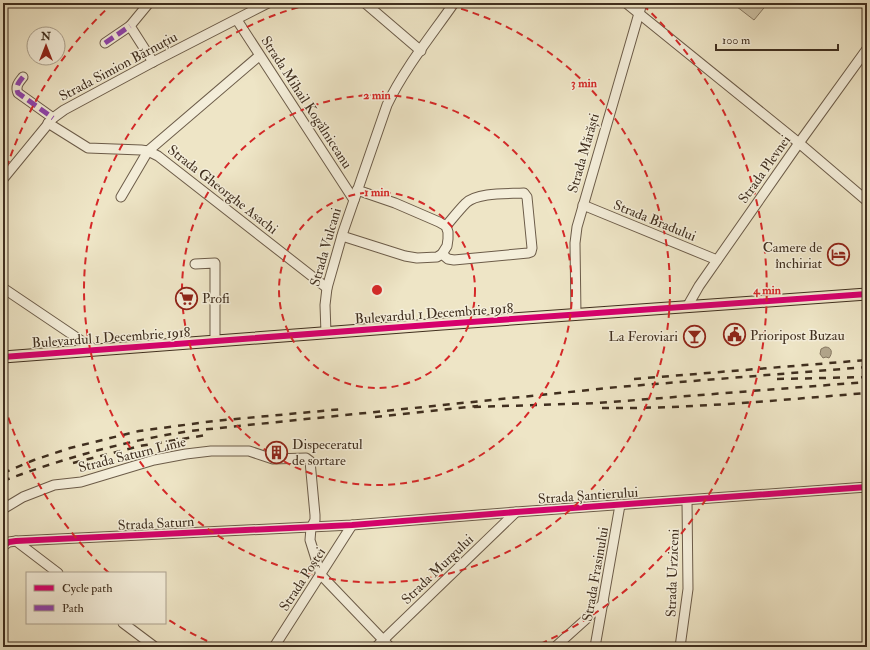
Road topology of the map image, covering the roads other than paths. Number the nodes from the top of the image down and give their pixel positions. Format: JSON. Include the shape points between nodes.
{"nodes":[{"id":1,"x":149,"y":3,"type":"edge"},
{"id":2,"x":268,"y":3,"type":"edge"},
{"id":3,"x":365,"y":3,"type":"edge"},
{"id":4,"x":454,"y":3,"type":"edge"},
{"id":5,"x":626,"y":3,"type":"edge"},
{"id":6,"x":642,"y":3,"type":"edge"},
{"id":7,"x":864,"y":3,"type":"edge"},
{"id":8,"x":867,"y":6,"type":"edge"},
{"id":9,"x":638,"y":14,"type":"junction"},
{"id":10,"x":237,"y":20,"type":"junction"},
{"id":11,"x":130,"y":26,"type":"junction"},
{"id":12,"x":106,"y":43,"type":"dead end"},
{"id":13,"x":867,"y":49,"type":"edge"},
{"id":14,"x":421,"y":51,"type":"junction"},
{"id":15,"x":259,"y":56,"type":"junction"},
{"id":16,"x":153,"y":62,"type":"junction"},
{"id":17,"x":23,"y":77,"type":"dead end"},
{"id":18,"x":50,"y":121,"type":"junction"},
{"id":19,"x":799,"y":143,"type":"junction"},
{"id":20,"x":148,"y":151,"type":"junction"},
{"id":21,"x":3,"y":179,"type":"edge"},
{"id":22,"x":357,"y":190,"type":"junction"},
{"id":23,"x":121,"y":197,"type":"dead end"},
{"id":24,"x":354,"y":200,"type":"junction"},
{"id":25,"x":867,"y":201,"type":"edge"},
{"id":26,"x":583,"y":205,"type":"junction"},
{"id":27,"x":446,"y":226,"type":"junction"},
{"id":28,"x":342,"y":236,"type":"junction"},
{"id":29,"x":442,"y":254,"type":"junction"},
{"id":30,"x":717,"y":260,"type":"junction"},
{"id":31,"x":195,"y":264,"type":"dead end"},
{"id":32,"x":3,"y":288,"type":"edge"},
{"id":33,"x":327,"y":288,"type":"junction"},
{"id":34,"x":867,"y":294,"type":"edge"},
{"id":35,"x":687,"y":308,"type":"junction"},
{"id":36,"x":576,"y":315,"type":"junction"},
{"id":37,"x":326,"y":333,"type":"junction"},
{"id":38,"x":215,"y":341,"type":"junction"},
{"id":39,"x":95,"y":350,"type":"junction"},
{"id":40,"x":3,"y":356,"type":"edge"},
{"id":41,"x":867,"y":487,"type":"edge"},
{"id":42,"x":687,"y":501,"type":"junction"},
{"id":43,"x":620,"y":505,"type":"junction"},
{"id":44,"x":3,"y":509,"type":"edge"},
{"id":45,"x":516,"y":512,"type":"junction"},
{"id":46,"x":352,"y":526,"type":"junction"},
{"id":47,"x":311,"y":528,"type":"junction"},
{"id":48,"x":16,"y":541,"type":"junction"},
{"id":49,"x":3,"y":546,"type":"edge"},
{"id":50,"x":57,"y":572,"type":"edge"},
{"id":51,"x":321,"y":575,"type":"junction"},
{"id":52,"x":604,"y":603,"type":"junction"},
{"id":53,"x":124,"y":624,"type":"edge"},
{"id":54,"x":386,"y":644,"type":"edge"},
{"id":55,"x":155,"y":647,"type":"edge"},
{"id":56,"x":274,"y":647,"type":"edge"},
{"id":57,"x":376,"y":647,"type":"edge"},
{"id":58,"x":555,"y":647,"type":"edge"},
{"id":59,"x":595,"y":647,"type":"edge"},
{"id":60,"x":680,"y":647,"type":"edge"}],
"edges":[{"from":1,"to":11,"type":"street"},
{"from":2,"to":10,"type":"street","name":"Strada Simion Bărnuțiu"},
{"from":3,"to":14,"type":"street"},
{"from":4,"to":14,"type":"street","name":"Strada Vulcani"},
{"from":5,"to":9,"type":"street"},
{"from":6,"to":9,"type":"street","name":"Strada Mărăști"},
{"from":7,"to":8,"type":"street"},
{"from":9,"to":19,"type":"street"},
{"from":9,"to":26,"type":"street","name":"Strada Mărăști"},
{"from":10,"to":15,"type":"street","name":"Strada Mihail Kogălniceanu"},
{"from":10,"to":16,"type":"street","name":"Strada Simion Bărnuțiu"},
{"from":11,"to":12,"type":"street"},
{"from":11,"to":16,"type":"street"},
{"from":13,"to":19,"type":"street","name":"Strada Plevnei"},
{"from":14,"to":22,"type":"street","name":"Strada Vulcani","via":[[389,100]]},
{"from":15,"to":20,"type":"street"},
{"from":15,"to":24,"type":"street","name":"Strada Mihail Kogălniceanu"},
{"from":16,"to":18,"type":"street","name":"Strada Simion Bărnuțiu","via":[[64,110]]},
{"from":17,"to":18,"type":"street","name":"Strada Gheorghe Asachi","via":[[16,90]]},
{"from":18,"to":20,"type":"street","name":"Strada Gheorghe Asachi","via":[[88,148]]},
{"from":18,"to":21,"type":"street","name":"Strada Simion Bărnuțiu"},
{"from":19,"to":25,"type":"street"},
{"from":19,"to":30,"type":"street","name":"Strada Plevnei"},
{"from":20,"to":23,"type":"street"},
{"from":20,"to":33,"type":"street","name":"Strada Gheorghe Asachi","via":[[158,156]]},
{"from":22,"to":24,"type":"street","name":"Strada Vulcani"},
{"from":22,"to":27,"type":"street","via":[[420,213]]},
{"from":24,"to":28,"type":"street","name":"Strada Vulcani"},
{"from":26,"to":30,"type":"street","name":"Strada Bradului"},
{"from":26,"to":36,"type":"street","name":"Strada Mărăști","via":[[575,243]]},
{"from":27,"to":29,"type":"street","via":[[448,239]]},
{"from":27,"to":29,"type":"street","via":[[467,202],[474,198],[524,193],[527,197],[532,248],[528,253],[454,260]]},
{"from":28,"to":29,"type":"street","via":[[405,256],[429,258]]},
{"from":28,"to":33,"type":"street","name":"Strada Vulcani"},
{"from":30,"to":35,"type":"street","name":"Strada Plevnei"},
{"from":31,"to":38,"type":"street","via":[[215,263]]},
{"from":32,"to":39,"type":"street"},
{"from":33,"to":37,"type":"street","name":"Strada Vulcani"},
{"from":34,"to":35,"type":"main road","name":"Bulevardul 1 Decembrie 1918"},
{"from":35,"to":36,"type":"main road","name":"Bulevardul 1 Decembrie 1918"},
{"from":36,"to":37,"type":"main road","name":"Bulevardul 1 Decembrie 1918"},
{"from":37,"to":38,"type":"main road","name":"Bulevardul 1 Decembrie 1918"},
{"from":38,"to":39,"type":"main road","name":"Bulevardul 1 Decembrie 1918"},
{"from":39,"to":40,"type":"main road","name":"Bulevardul 1 Decembrie 1918"},
{"from":41,"to":42,"type":"street","name":"Strada Șantierului"},
{"from":42,"to":43,"type":"street","name":"Strada Șantierului"},
{"from":42,"to":60,"type":"street","name":"Strada Urziceni","via":[[688,589]]},
{"from":43,"to":45,"type":"street","name":"Strada Șantierului"},
{"from":43,"to":52,"type":"street","name":"Strada Frasinului"},
{"from":44,"to":47,"type":"street","name":"Strada Saturn Linie","via":[[49,486],[81,482],[154,460],[211,451],[249,451],[272,460],[306,458],[310,461],[315,515]]},
{"from":45,"to":46,"type":"street","name":"Strada Șantierului"},
{"from":45,"to":54,"type":"street","name":"Strada Murgului"},
{"from":46,"to":47,"type":"street","name":"Strada Șantierului"},
{"from":46,"to":51,"type":"street","name":"Strada Poștei"},
{"from":47,"to":48,"type":"street","name":"Strada Saturn"},
{"from":47,"to":51,"type":"street","via":[[311,544]]},
{"from":48,"to":49,"type":"street","name":"Strada Saturn"},
{"from":48,"to":50,"type":"street"},
{"from":51,"to":54,"type":"street"},
{"from":51,"to":56,"type":"street","name":"Strada Poștei"},
{"from":52,"to":58,"type":"street"},
{"from":52,"to":59,"type":"street","name":"Strada Frasinului"},
{"from":53,"to":55,"type":"street"},
{"from":54,"to":57,"type":"street","name":"Strada Murgului"}]}
